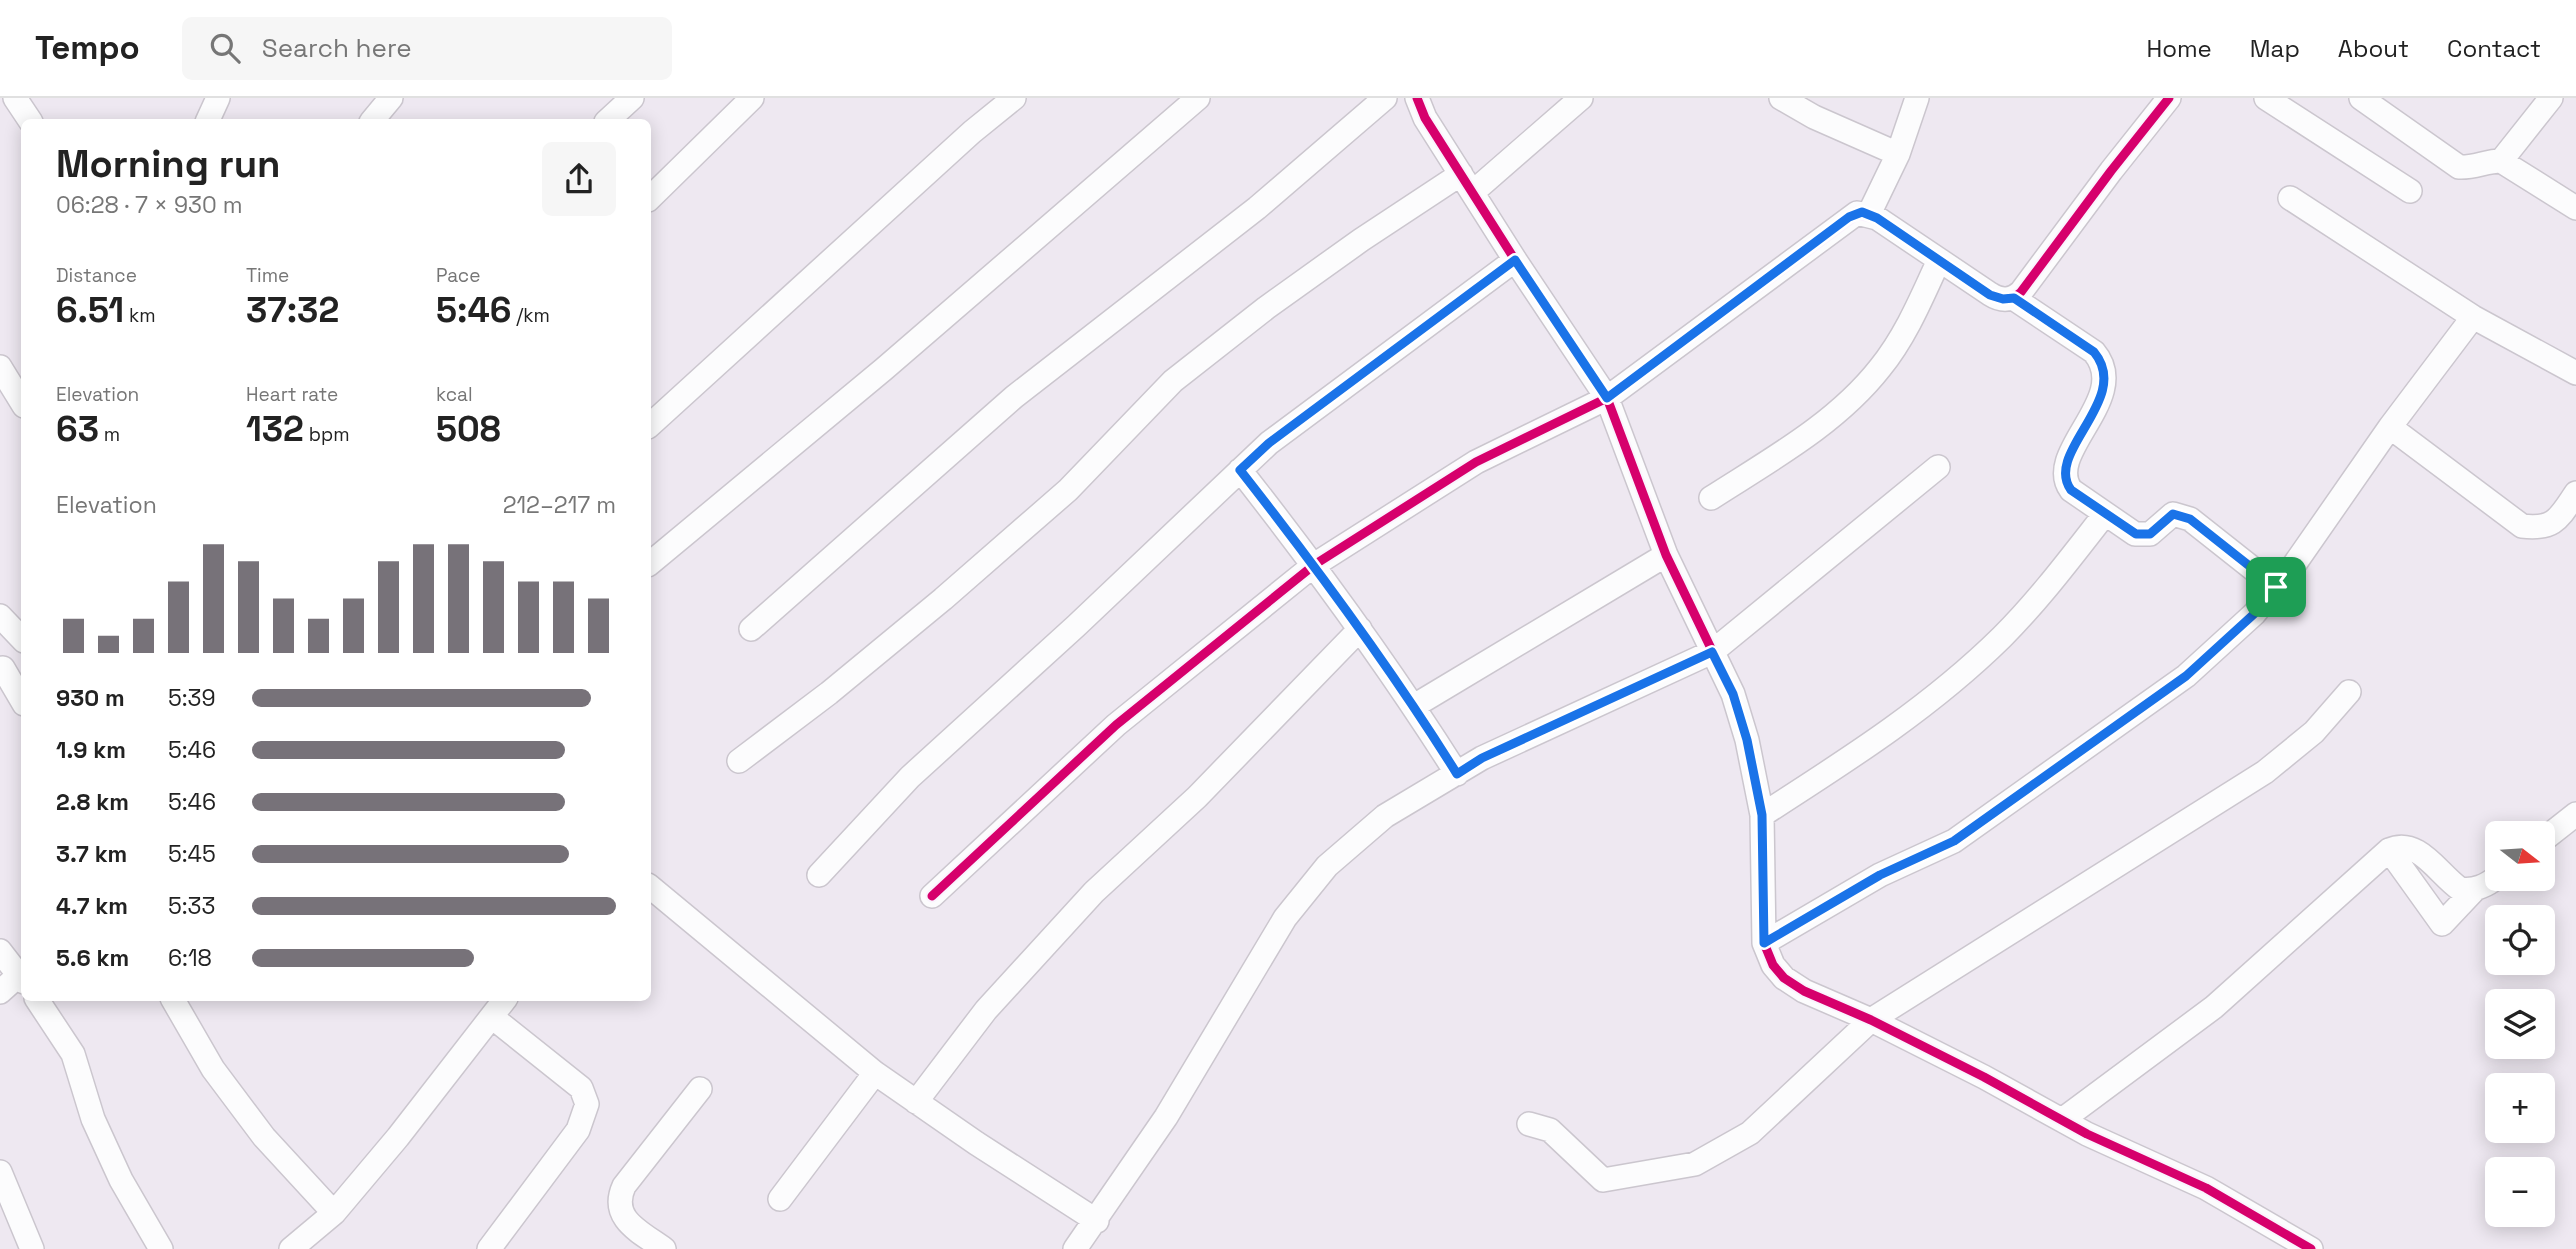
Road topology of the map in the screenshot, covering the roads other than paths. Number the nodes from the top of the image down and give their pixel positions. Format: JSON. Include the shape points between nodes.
{"nodes":[{"id":1,"x":15,"y":98,"type":"edge"},
{"id":2,"x":218,"y":98,"type":"edge"},
{"id":3,"x":391,"y":98,"type":"edge"},
{"id":4,"x":632,"y":98,"type":"edge"},
{"id":5,"x":752,"y":98,"type":"edge"},
{"id":6,"x":1014,"y":98,"type":"edge"},
{"id":7,"x":1198,"y":98,"type":"edge"},
{"id":8,"x":1385,"y":98,"type":"edge"},
{"id":9,"x":1581,"y":98,"type":"edge"},
{"id":10,"x":1781,"y":98,"type":"edge"},
{"id":11,"x":1917,"y":98,"type":"edge"},
{"id":12,"x":2169,"y":98,"type":"edge"},
{"id":13,"x":2266,"y":98,"type":"edge"},
{"id":14,"x":2361,"y":98,"type":"edge"},
{"id":15,"x":2551,"y":98,"type":"edge"},
{"id":16,"x":1418,"y":99,"type":"edge"},
{"id":17,"x":29,"y":119,"type":"edge"},
{"id":18,"x":208,"y":119,"type":"edge"},
{"id":19,"x":374,"y":119,"type":"edge"},
{"id":20,"x":609,"y":119,"type":"edge"},
{"id":21,"x":1898,"y":154,"type":"junction"},
{"id":22,"x":2501,"y":161,"type":"junction"},
{"id":23,"x":1467,"y":183,"type":"junction"},
{"id":24,"x":2410,"y":191,"type":"dead end"},
{"id":25,"x":651,"y":197,"type":"edge"},
{"id":26,"x":2290,"y":198,"type":"dead end"},
{"id":27,"x":2576,"y":208,"type":"edge"},
{"id":28,"x":1869,"y":214,"type":"junction"},
{"id":29,"x":1515,"y":260,"type":"junction"},
{"id":30,"x":1939,"y":260,"type":"junction"},
{"id":31,"x":2014,"y":298,"type":"junction"},
{"id":32,"x":2473,"y":317,"type":"junction"},
{"id":33,"x":0,"y":367,"type":"edge"},
{"id":34,"x":2576,"y":373,"type":"edge"},
{"id":35,"x":1607,"y":398,"type":"junction"},
{"id":36,"x":21,"y":401,"type":"edge"},
{"id":37,"x":651,"y":424,"type":"edge"},
{"id":38,"x":2390,"y":427,"type":"junction"},
{"id":39,"x":1938,"y":467,"type":"dead end"},
{"id":40,"x":1240,"y":470,"type":"junction"},
{"id":41,"x":2576,"y":493,"type":"edge"},
{"id":42,"x":1711,"y":498,"type":"dead end"},
{"id":43,"x":2105,"y":514,"type":"junction"},
{"id":44,"x":1666,"y":555,"type":"junction"},
{"id":45,"x":651,"y":562,"type":"edge"},
{"id":46,"x":1314,"y":565,"type":"junction"},
{"id":47,"x":2276,"y":587,"type":"junction"},
{"id":48,"x":0,"y":616,"type":"edge"},
{"id":49,"x":751,"y":629,"type":"dead end"},
{"id":50,"x":1360,"y":629,"type":"junction"},
{"id":51,"x":21,"y":640,"type":"edge"},
{"id":52,"x":21,"y":647,"type":"edge"},
{"id":53,"x":1712,"y":652,"type":"junction"},
{"id":54,"x":1,"y":669,"type":"edge"},
{"id":55,"x":2349,"y":692,"type":"dead end"},
{"id":56,"x":21,"y":699,"type":"edge"},
{"id":57,"x":1415,"y":706,"type":"junction"},
{"id":58,"x":739,"y":761,"type":"dead end"},
{"id":59,"x":1457,"y":774,"type":"junction"},
{"id":60,"x":2576,"y":814,"type":"edge"},
{"id":61,"x":1762,"y":815,"type":"junction"},
{"id":62,"x":2555,"y":831,"type":"edge"},
{"id":63,"x":2389,"y":850,"type":"junction"},
{"id":64,"x":819,"y":875,"type":"dead end"},
{"id":65,"x":2485,"y":885,"type":"edge"},
{"id":66,"x":651,"y":887,"type":"edge"},
{"id":67,"x":2475,"y":889,"type":"junction"},
{"id":68,"x":932,"y":896,"type":"dead end"},
{"id":69,"x":1764,"y":943,"type":"junction"},
{"id":70,"x":0,"y":951,"type":"edge"},
{"id":71,"x":21,"y":977,"type":"edge"},
{"id":72,"x":21,"y":979,"type":"edge"},
{"id":73,"x":0,"y":992,"type":"edge"},
{"id":74,"x":38,"y":1001,"type":"edge"},
{"id":75,"x":174,"y":1001,"type":"edge"},
{"id":76,"x":504,"y":1001,"type":"edge"},
{"id":77,"x":492,"y":1017,"type":"junction"},
{"id":78,"x":1871,"y":1020,"type":"junction"},
{"id":79,"x":874,"y":1073,"type":"junction"},
{"id":80,"x":700,"y":1089,"type":"dead end"},
{"id":81,"x":916,"y":1102,"type":"junction"},
{"id":82,"x":2062,"y":1120,"type":"junction"},
{"id":83,"x":1529,"y":1124,"type":"dead end"},
{"id":84,"x":0,"y":1172,"type":"edge"},
{"id":85,"x":780,"y":1199,"type":"dead end"},
{"id":86,"x":334,"y":1213,"type":"junction"},
{"id":87,"x":1097,"y":1221,"type":"junction"},
{"id":88,"x":32,"y":1249,"type":"edge"},
{"id":89,"x":161,"y":1249,"type":"edge"},
{"id":90,"x":291,"y":1249,"type":"edge"},
{"id":91,"x":489,"y":1249,"type":"edge"},
{"id":92,"x":664,"y":1249,"type":"edge"},
{"id":93,"x":1075,"y":1249,"type":"edge"},
{"id":94,"x":2312,"y":1249,"type":"edge"}],
"edges":[{"from":1,"to":17,"type":"street"},
{"from":2,"to":18,"type":"street"},
{"from":3,"to":19,"type":"street"},
{"from":4,"to":20,"type":"street"},
{"from":5,"to":25,"type":"street"},
{"from":6,"to":37,"type":"street"},
{"from":7,"to":45,"type":"street"},
{"from":8,"to":49,"type":"street","via":[[1257,208],[1014,397]]},
{"from":9,"to":23,"type":"street"},
{"from":10,"to":21,"type":"street"},
{"from":11,"to":21,"type":"street"},
{"from":12,"to":31,"type":"street"},
{"from":13,"to":24,"type":"street"},
{"from":14,"to":22,"type":"street","via":[[2459,167]]},
{"from":15,"to":22,"type":"street"},
{"from":16,"to":23,"type":"street"},
{"from":21,"to":28,"type":"street"},
{"from":22,"to":27,"type":"street"},
{"from":23,"to":29,"type":"street"},
{"from":23,"to":58,"type":"street","via":[[1340,255],[1173,381],[1068,490],[954,590]]},
{"from":26,"to":32,"type":"street"},
{"from":28,"to":30,"type":"street"},
{"from":28,"to":35,"type":"street","via":[[1849,217]]},
{"from":29,"to":35,"type":"street"},
{"from":29,"to":40,"type":"street","via":[[1269,443]]},
{"from":30,"to":31,"type":"street","via":[[1996,298]]},
{"from":30,"to":42,"type":"street","via":[[1881,368],[1840,411]]},
{"from":31,"to":43,"type":"street","via":[[2102,362],[2104,389],[2066,466],[2066,476],[2071,490]]},
{"from":32,"to":34,"type":"street"},
{"from":32,"to":38,"type":"street"},
{"from":33,"to":36,"type":"street"},
{"from":35,"to":44,"type":"street"},
{"from":35,"to":46,"type":"street","via":[[1476,462]]},
{"from":38,"to":41,"type":"street","via":[[2522,526],[2548,526],[2558,520]]},
{"from":38,"to":47,"type":"street"},
{"from":39,"to":53,"type":"street"},
{"from":40,"to":46,"type":"street"},
{"from":40,"to":64,"type":"street","via":[[910,776]]},
{"from":43,"to":47,"type":"street","via":[[2143,535],[2156,531],[2173,514],[2181,515]]},
{"from":43,"to":61,"type":"street","via":[[2003,636],[1936,697],[1863,751]]},
{"from":44,"to":53,"type":"street"},
{"from":44,"to":57,"type":"street"},
{"from":46,"to":50,"type":"street"},
{"from":46,"to":68,"type":"street","via":[[1116,725]]},
{"from":47,"to":69,"type":"street","via":[[2254,614],[2186,676],[1954,841],[1880,875]]},
{"from":48,"to":51,"type":"street"},
{"from":50,"to":57,"type":"street"},
{"from":50,"to":81,"type":"street","via":[[1196,797],[1094,892],[986,1010]]},
{"from":52,"to":54,"type":"street"},
{"from":53,"to":59,"type":"street","via":[[1482,758]]},
{"from":53,"to":61,"type":"street","via":[[1737,706]]},
{"from":54,"to":56,"type":"street"},
{"from":55,"to":78,"type":"street","via":[[2314,732],[2265,772]]},
{"from":57,"to":59,"type":"street"},
{"from":59,"to":87,"type":"street","via":[[1385,817],[1327,866],[1285,918],[1166,1117]]},
{"from":60,"to":62,"type":"street"},
{"from":61,"to":69,"type":"street"},
{"from":63,"to":67,"type":"street","via":[[2412,848],[2460,889]]},
{"from":63,"to":67,"type":"street","via":[[2442,924]]},
{"from":63,"to":82,"type":"street","via":[[2214,1007]]},
{"from":65,"to":67,"type":"street"},
{"from":66,"to":79,"type":"street"},
{"from":69,"to":78,"type":"street","via":[[1784,978]]},
{"from":70,"to":71,"type":"street"},
{"from":72,"to":73,"type":"street"},
{"from":74,"to":89,"type":"street","via":[[73,1054],[93,1119]]},
{"from":75,"to":86,"type":"street","via":[[213,1069],[264,1137]]},
{"from":76,"to":77,"type":"street"},
{"from":77,"to":86,"type":"street"},
{"from":77,"to":91,"type":"street","via":[[581,1088],[587,1104],[578,1130]]},
{"from":78,"to":82,"type":"street"},
{"from":78,"to":83,"type":"street","via":[[1750,1133],[1695,1164],[1604,1180],[1550,1130]]},
{"from":79,"to":81,"type":"street"},
{"from":79,"to":85,"type":"street"},
{"from":80,"to":92,"type":"street","via":[[620,1196],[622,1214],[630,1224]]},
{"from":81,"to":87,"type":"street"},
{"from":82,"to":94,"type":"street","via":[[2206,1188]]},
{"from":84,"to":88,"type":"street"},
{"from":86,"to":90,"type":"street"},
{"from":87,"to":93,"type":"street"}]}
